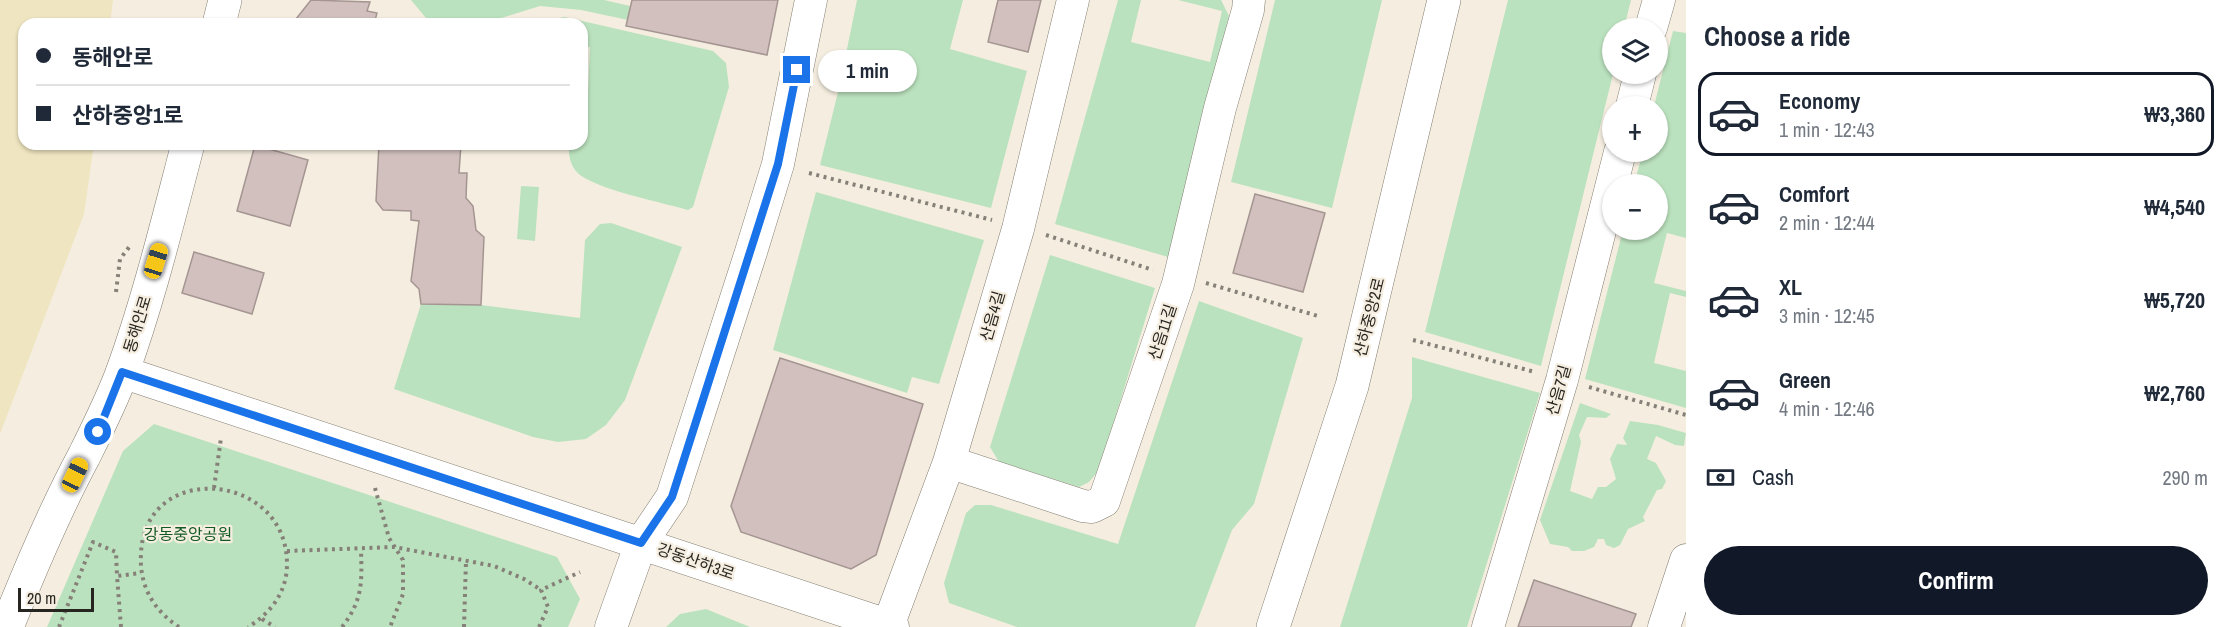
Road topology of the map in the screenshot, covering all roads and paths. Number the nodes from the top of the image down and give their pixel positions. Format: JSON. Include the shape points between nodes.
{"nodes":[{"id":1,"x":225,"y":0,"type":"edge"},
{"id":2,"x":812,"y":0,"type":"edge"},
{"id":3,"x":1073,"y":0,"type":"edge"},
{"id":4,"x":1249,"y":0,"type":"edge"},
{"id":5,"x":1444,"y":0,"type":"edge"},
{"id":6,"x":1659,"y":0,"type":"edge"},
{"id":7,"x":220,"y":18,"type":"edge"},
{"id":8,"x":1654,"y":18,"type":"edge"},
{"id":9,"x":186,"y":150,"type":"edge"},
{"id":10,"x":1617,"y":162,"type":"edge"},
{"id":11,"x":809,"y":173,"type":"dead end"},
{"id":12,"x":995,"y":221,"type":"dead end"},
{"id":13,"x":1044,"y":234,"type":"dead end"},
{"id":14,"x":134,"y":242,"type":"dead end"},
{"id":15,"x":1157,"y":271,"type":"dead end"},
{"id":16,"x":1197,"y":281,"type":"dead end"},
{"id":17,"x":115,"y":301,"type":"dead end"},
{"id":18,"x":1318,"y":316,"type":"dead end"},
{"id":19,"x":1413,"y":340,"type":"dead end"},
{"id":20,"x":122,"y":372,"type":"junction"},
{"id":21,"x":1536,"y":372,"type":"dead end"},
{"id":22,"x":1587,"y":386,"type":"dead end"},
{"id":23,"x":1686,"y":416,"type":"edge"},
{"id":24,"x":220,"y":438,"type":"dead end"},
{"id":25,"x":949,"y":462,"type":"junction"},
{"id":26,"x":375,"y":488,"type":"dead end"},
{"id":27,"x":214,"y":489,"type":"junction"},
{"id":28,"x":641,"y":543,"type":"junction"},
{"id":29,"x":394,"y":547,"type":"junction"},
{"id":30,"x":361,"y":549,"type":"junction"},
{"id":31,"x":287,"y":551,"type":"junction"},
{"id":32,"x":1686,"y":560,"type":"edge"},
{"id":33,"x":466,"y":561,"type":"junction"},
{"id":34,"x":580,"y":572,"type":"dead end"},
{"id":35,"x":141,"y":573,"type":"junction"},
{"id":36,"x":117,"y":576,"type":"junction"},
{"id":37,"x":541,"y":590,"type":"junction"},
{"id":38,"x":262,"y":619,"type":"junction"},
{"id":39,"x":891,"y":626,"type":"edge"},
{"id":40,"x":8,"y":627,"type":"edge"},
{"id":41,"x":59,"y":627,"type":"edge"},
{"id":42,"x":121,"y":627,"type":"edge"},
{"id":43,"x":179,"y":627,"type":"edge"},
{"id":44,"x":248,"y":627,"type":"edge"},
{"id":45,"x":274,"y":627,"type":"edge"},
{"id":46,"x":342,"y":627,"type":"edge"},
{"id":47,"x":390,"y":627,"type":"edge"},
{"id":48,"x":464,"y":627,"type":"edge"},
{"id":49,"x":539,"y":627,"type":"edge"},
{"id":50,"x":611,"y":627,"type":"edge"},
{"id":51,"x":1273,"y":627,"type":"edge"},
{"id":52,"x":1488,"y":627,"type":"edge"},
{"id":53,"x":1664,"y":627,"type":"edge"}],
"edges":[{"from":1,"to":7,"type":"main road"},
{"from":2,"to":28,"type":"street","via":[[768,197],[672,497]]},
{"from":3,"to":25,"type":"street","name":"산음4길","via":[[1018,229]]},
{"from":4,"to":25,"type":"street","name":"산음11길","via":[[1178,284],[1104,501],[1092,507],[1083,506]]},
{"from":5,"to":51,"type":"main road","name":"산하중앙2로","via":[[1352,386]]},
{"from":6,"to":8,"type":"street"},
{"from":9,"to":20,"type":"main road","name":"동해안로"},
{"from":10,"to":52,"type":"street","name":"산음7길","via":[[1562,380]]},
{"from":11,"to":12,"type":"path"},
{"from":13,"to":15,"type":"path"},
{"from":14,"to":17,"type":"path","via":[[120,259]]},
{"from":16,"to":18,"type":"path"},
{"from":19,"to":21,"type":"path"},
{"from":20,"to":28,"type":"street","name":"강동산하3로"},
{"from":20,"to":40,"type":"main road","name":"동해안로"},
{"from":22,"to":23,"type":"path"},
{"from":24,"to":27,"type":"path"},
{"from":25,"to":39,"type":"street","name":"산음4길"},
{"from":26,"to":29,"type":"path"},
{"from":27,"to":31,"type":"path","via":[[235,491],[254,500],[281,531]]},
{"from":27,"to":35,"type":"path","via":[[193,491],[166,501],[156,510],[146,523]]},
{"from":28,"to":39,"type":"street","name":"강동산하3로"},
{"from":28,"to":50,"type":"street"},
{"from":29,"to":30,"type":"path"},
{"from":29,"to":33,"type":"path"},
{"from":29,"to":47,"type":"path","via":[[403,560],[403,594]]},
{"from":30,"to":31,"type":"path"},
{"from":30,"to":46,"type":"path","via":[[362,588],[353,613]]},
{"from":31,"to":38,"type":"path","via":[[287,576],[278,600]]},
{"from":32,"to":53,"type":"street"},
{"from":33,"to":37,"type":"path","via":[[494,566]]},
{"from":33,"to":48,"type":"path"},
{"from":34,"to":37,"type":"path"},
{"from":35,"to":36,"type":"path"},
{"from":35,"to":43,"type":"path","via":[[147,594],[160,613]]},
{"from":36,"to":41,"type":"path","via":[[116,552],[93,542]]},
{"from":36,"to":42,"type":"path"},
{"from":37,"to":49,"type":"path","via":[[548,608]]},
{"from":38,"to":44,"type":"path"},
{"from":38,"to":45,"type":"path"}]}
